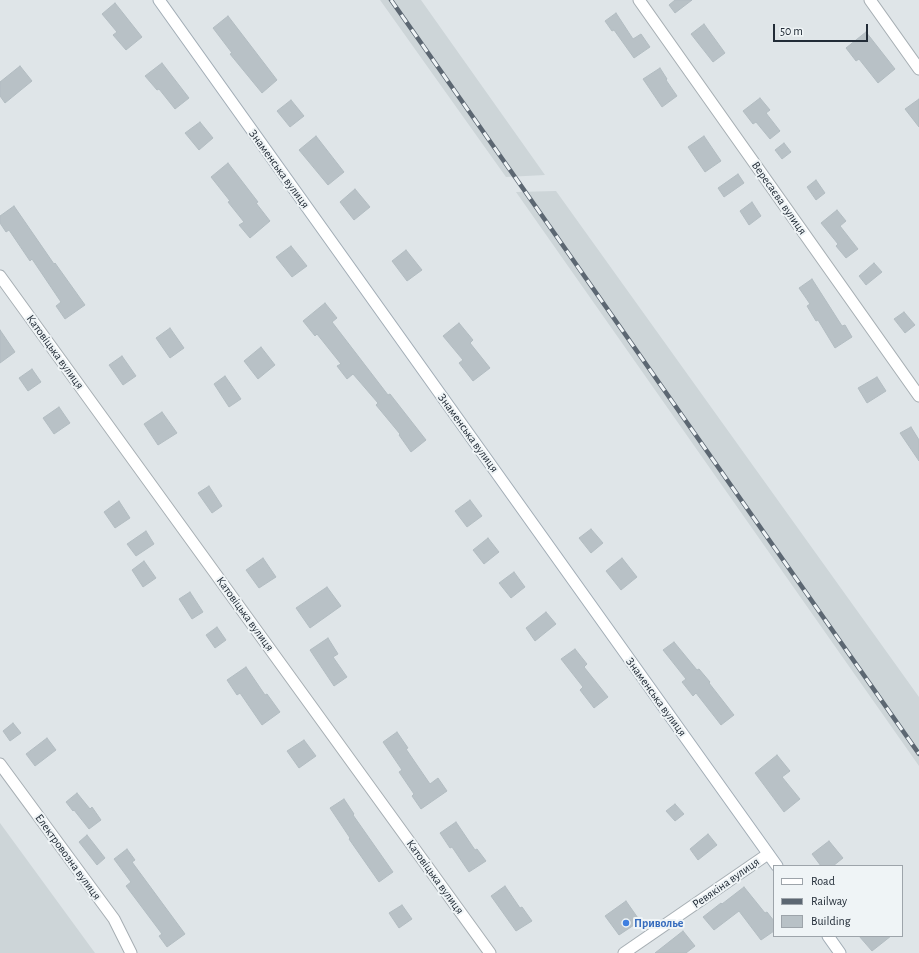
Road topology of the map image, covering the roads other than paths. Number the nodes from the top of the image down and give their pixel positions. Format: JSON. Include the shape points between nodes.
{"nodes":[{"id":1,"x":159,"y":0,"type":"edge"},
{"id":2,"x":640,"y":0,"type":"edge"},
{"id":3,"x":870,"y":0,"type":"edge"},
{"id":4,"x":919,"y":69,"type":"edge"},
{"id":5,"x":0,"y":276,"type":"edge"},
{"id":6,"x":919,"y":396,"type":"edge"},
{"id":7,"x":0,"y":764,"type":"edge"},
{"id":8,"x":768,"y":854,"type":"junction"},
{"id":9,"x":776,"y":865,"type":"edge"},
{"id":10,"x":829,"y":937,"type":"edge"},
{"id":11,"x":131,"y":953,"type":"edge"},
{"id":12,"x":490,"y":953,"type":"edge"},
{"id":13,"x":624,"y":953,"type":"edge"},
{"id":14,"x":840,"y":953,"type":"edge"}],
"edges":[{"from":1,"to":8,"type":"street","name":"Знаменська вулиця"},
{"from":2,"to":6,"type":"street","name":"Вересаєва вулиця"},
{"from":3,"to":4,"type":"street"},
{"from":5,"to":12,"type":"street","name":"Катовіцька вулиця"},
{"from":7,"to":11,"type":"street","name":"Електровозна вулиця","via":[[114,919]]},
{"from":8,"to":9,"type":"street","name":"Знаменська вулиця"},
{"from":8,"to":13,"type":"street","name":"Ревякіна вулиця"},
{"from":10,"to":14,"type":"street"}]}
